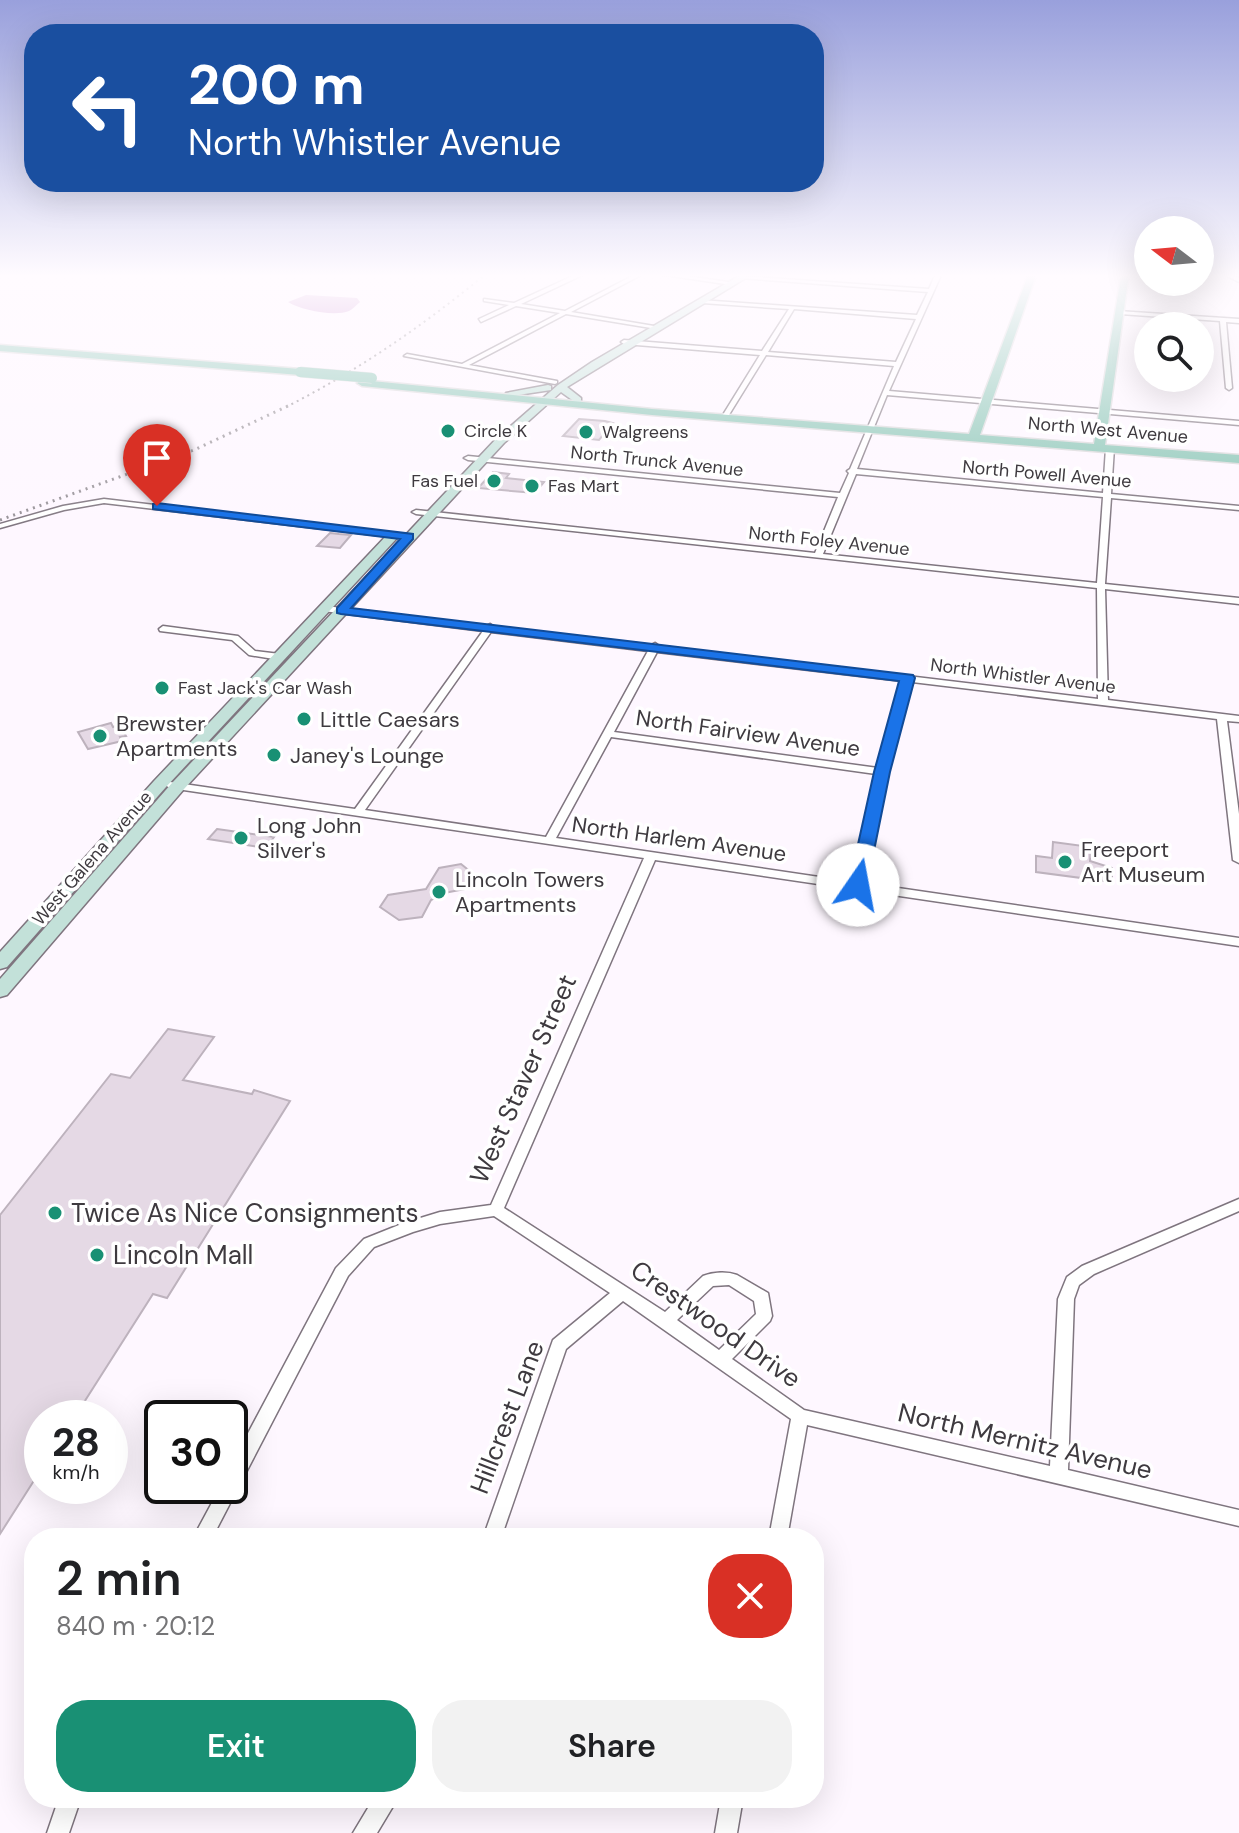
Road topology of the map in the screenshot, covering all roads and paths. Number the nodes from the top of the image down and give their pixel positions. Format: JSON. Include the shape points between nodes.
{"nodes":[{"id":1,"x":113,"y":359,"type":"edge"},
{"id":2,"x":421,"y":359,"type":"edge"},
{"id":3,"x":476,"y":359,"type":"edge"},
{"id":4,"x":602,"y":359,"type":"edge"},
{"id":5,"x":762,"y":359,"type":"edge"},
{"id":6,"x":832,"y":359,"type":"edge"},
{"id":7,"x":900,"y":359,"type":"edge"},
{"id":8,"x":1001,"y":359,"type":"edge"},
{"id":9,"x":1113,"y":359,"type":"edge"},
{"id":10,"x":1226,"y":359,"type":"edge"},
{"id":11,"x":898,"y":364,"type":"junction"},
{"id":12,"x":462,"y":366,"type":"junction"},
{"id":13,"x":367,"y":381,"type":"junction"},
{"id":14,"x":1229,"y":388,"type":"dead end"},
{"id":15,"x":885,"y":393,"type":"junction"},
{"id":16,"x":490,"y":396,"type":"junction"},
{"id":17,"x":542,"y":397,"type":"junction"},
{"id":18,"x":576,"y":402,"type":"junction"},
{"id":19,"x":985,"y":402,"type":"junction"},
{"id":20,"x":1104,"y":412,"type":"junction"},
{"id":21,"x":726,"y":415,"type":"junction"},
{"id":22,"x":1239,"y":423,"type":"edge"},
{"id":23,"x":871,"y":426,"type":"junction"},
{"id":24,"x":974,"y":435,"type":"junction"},
{"id":25,"x":1104,"y":447,"type":"junction"},
{"id":26,"x":474,"y":459,"type":"junction"},
{"id":27,"x":1239,"y":459,"type":"edge"},
{"id":28,"x":851,"y":471,"type":"junction"},
{"id":29,"x":842,"y":495,"type":"junction"},
{"id":30,"x":1106,"y":496,"type":"junction"},
{"id":31,"x":1239,"y":508,"type":"edge"},
{"id":32,"x":423,"y":513,"type":"junction"},
{"id":33,"x":0,"y":526,"type":"edge"},
{"id":34,"x":394,"y":535,"type":"junction"},
{"id":35,"x":409,"y":537,"type":"junction"},
{"id":36,"x":818,"y":556,"type":"junction"},
{"id":37,"x":1101,"y":587,"type":"junction"},
{"id":38,"x":1239,"y":601,"type":"edge"},
{"id":39,"x":326,"y":609,"type":"junction"},
{"id":40,"x":341,"y":610,"type":"junction"},
{"id":41,"x":490,"y":627,"type":"junction"},
{"id":42,"x":163,"y":629,"type":"dead end"},
{"id":43,"x":655,"y":646,"type":"junction"},
{"id":44,"x":280,"y":657,"type":"junction"},
{"id":45,"x":908,"y":678,"type":"junction"},
{"id":46,"x":1103,"y":702,"type":"junction"},
{"id":47,"x":1222,"y":717,"type":"junction"},
{"id":48,"x":1239,"y":719,"type":"edge"},
{"id":49,"x":609,"y":734,"type":"junction"},
{"id":50,"x":882,"y":772,"type":"junction"},
{"id":51,"x":160,"y":784,"type":"junction"},
{"id":52,"x":178,"y":786,"type":"junction"},
{"id":53,"x":358,"y":812,"type":"junction"},
{"id":54,"x":550,"y":840,"type":"junction"},
{"id":55,"x":651,"y":856,"type":"junction"},
{"id":56,"x":1239,"y":860,"type":"edge"},
{"id":57,"x":858,"y":885,"type":"junction"},
{"id":58,"x":1239,"y":942,"type":"edge"},
{"id":59,"x":0,"y":963,"type":"edge"},
{"id":60,"x":0,"y":991,"type":"edge"},
{"id":61,"x":1239,"y":1205,"type":"edge"},
{"id":62,"x":496,"y":1210,"type":"junction"},
{"id":63,"x":622,"y":1292,"type":"junction"},
{"id":64,"x":666,"y":1321,"type":"junction"},
{"id":65,"x":720,"y":1360,"type":"junction"},
{"id":66,"x":800,"y":1416,"type":"junction"},
{"id":67,"x":248,"y":1452,"type":"edge"},
{"id":68,"x":1059,"y":1476,"type":"junction"},
{"id":69,"x":220,"y":1504,"type":"edge"},
{"id":70,"x":1239,"y":1518,"type":"edge"},
{"id":71,"x":207,"y":1528,"type":"edge"},
{"id":72,"x":495,"y":1528,"type":"edge"},
{"id":73,"x":780,"y":1528,"type":"edge"},
{"id":74,"x":67,"y":1808,"type":"edge"},
{"id":75,"x":380,"y":1808,"type":"edge"},
{"id":76,"x":730,"y":1808,"type":"edge"},
{"id":77,"x":58,"y":1833,"type":"edge"},
{"id":78,"x":364,"y":1833,"type":"edge"},
{"id":79,"x":726,"y":1833,"type":"edge"}],
"edges":[{"from":1,"to":13,"type":"main road","name":"North West Avenue","bridge":true},
{"from":2,"to":12,"type":"street"},
{"from":3,"to":12,"type":"street"},
{"from":4,"to":17,"type":"main road","name":"West Galena Avenue"},
{"from":5,"to":21,"type":"street"},
{"from":6,"to":11,"type":"street"},
{"from":7,"to":11,"type":"street"},
{"from":8,"to":19,"type":"main road"},
{"from":9,"to":20,"type":"main road"},
{"from":10,"to":14,"type":"street"},
{"from":11,"to":15,"type":"street"},
{"from":12,"to":17,"type":"street"},
{"from":13,"to":16,"type":"main road","name":"North West Avenue"},
{"from":13,"to":17,"type":"main road","name":"North West Avenue"},
{"from":15,"to":19,"type":"street"},
{"from":15,"to":23,"type":"street"},
{"from":16,"to":17,"type":"main road","name":"North West Avenue"},
{"from":16,"to":17,"type":"main road","via":[[507,402]]},
{"from":17,"to":18,"type":"main road","name":"North West Avenue"},
{"from":17,"to":18,"type":"main road"},
{"from":17,"to":26,"type":"main road","name":"West Galena Avenue"},
{"from":18,"to":21,"type":"main road","name":"North West Avenue"},
{"from":19,"to":20,"type":"street"},
{"from":19,"to":24,"type":"main road"},
{"from":20,"to":22,"type":"street"},
{"from":20,"to":25,"type":"main road"},
{"from":21,"to":23,"type":"main road","name":"North West Avenue"},
{"from":23,"to":24,"type":"main road","name":"North West Avenue"},
{"from":23,"to":28,"type":"street"},
{"from":24,"to":25,"type":"main road","name":"North West Avenue"},
{"from":25,"to":27,"type":"main road","name":"North West Avenue"},
{"from":25,"to":30,"type":"street"},
{"from":26,"to":29,"type":"street","name":"North Trunck Avenue"},
{"from":26,"to":32,"type":"main road","name":"West Galena Avenue"},
{"from":28,"to":29,"type":"street"},
{"from":28,"to":30,"type":"street","name":"North Powell Avenue"},
{"from":29,"to":36,"type":"street"},
{"from":30,"to":31,"type":"street","name":"North Powell Avenue"},
{"from":30,"to":37,"type":"street"},
{"from":32,"to":34,"type":"main road","name":"West Galena Avenue"},
{"from":32,"to":35,"type":"main road","name":"West Galena Avenue"},
{"from":32,"to":36,"type":"street","name":"North Foley Avenue"},
{"from":33,"to":34,"type":"street","via":[[92,502]]},
{"from":34,"to":35,"type":"street"},
{"from":34,"to":39,"type":"main road","name":"West Galena Avenue"},
{"from":35,"to":40,"type":"main road","name":"West Galena Avenue"},
{"from":36,"to":37,"type":"street","name":"North Foley Avenue"},
{"from":37,"to":38,"type":"street","name":"North Foley Avenue"},
{"from":37,"to":46,"type":"street"},
{"from":39,"to":40,"type":"street","name":"North Whistler Avenue"},
{"from":39,"to":44,"type":"main road","name":"West Galena Avenue"},
{"from":40,"to":41,"type":"street","name":"North Whistler Avenue"},
{"from":40,"to":52,"type":"main road","name":"West Galena Avenue"},
{"from":41,"to":43,"type":"street","name":"North Whistler Avenue"},
{"from":41,"to":53,"type":"street"},
{"from":42,"to":44,"type":"street","via":[[235,638],[252,653]]},
{"from":43,"to":45,"type":"street","name":"North Whistler Avenue"},
{"from":43,"to":49,"type":"street"},
{"from":44,"to":51,"type":"main road","name":"West Galena Avenue"},
{"from":45,"to":46,"type":"street","name":"North Whistler Avenue"},
{"from":45,"to":50,"type":"street"},
{"from":46,"to":47,"type":"street","name":"North Whistler Avenue"},
{"from":47,"to":48,"type":"street","name":"North Whistler Avenue"},
{"from":47,"to":56,"type":"street"},
{"from":49,"to":50,"type":"street","name":"North Fairview Avenue"},
{"from":49,"to":54,"type":"street"},
{"from":50,"to":57,"type":"street"},
{"from":51,"to":52,"type":"street","name":"North Harlem Avenue"},
{"from":51,"to":59,"type":"main road","name":"West Galena Avenue"},
{"from":52,"to":53,"type":"street","name":"North Harlem Avenue"},
{"from":52,"to":60,"type":"main road","name":"West Galena Avenue"},
{"from":53,"to":54,"type":"street","name":"North Harlem Avenue"},
{"from":54,"to":55,"type":"street","name":"North Harlem Avenue"},
{"from":55,"to":57,"type":"street","name":"North Harlem Avenue"},
{"from":55,"to":62,"type":"street","name":"West Staver Street"},
{"from":57,"to":58,"type":"street","name":"North Harlem Avenue"},
{"from":61,"to":68,"type":"street","via":[[1073,1281],[1066,1299]]},
{"from":62,"to":63,"type":"street","name":"Crestwood Drive"},
{"from":62,"to":67,"type":"street","name":"West Staver Street","via":[[440,1218],[369,1243],[342,1272]]},
{"from":63,"to":64,"type":"street","name":"Crestwood Drive"},
{"from":63,"to":72,"type":"street","name":"Hillcrest Lane","via":[[559,1345]]},
{"from":64,"to":65,"type":"street","name":"Crestwood Drive"},
{"from":64,"to":65,"type":"street","via":[[709,1280],[731,1279],[762,1298],[764,1316]]},
{"from":65,"to":66,"type":"street","name":"Crestwood Drive"},
{"from":66,"to":68,"type":"street","name":"North Mernitz Avenue"},
{"from":66,"to":73,"type":"street","name":"Crestwood Drive"},
{"from":68,"to":70,"type":"street","name":"North Mernitz Avenue"},
{"from":69,"to":71,"type":"street","name":"West Staver Street"},
{"from":74,"to":77,"type":"street"},
{"from":75,"to":78,"type":"street"},
{"from":76,"to":79,"type":"street"}]}
